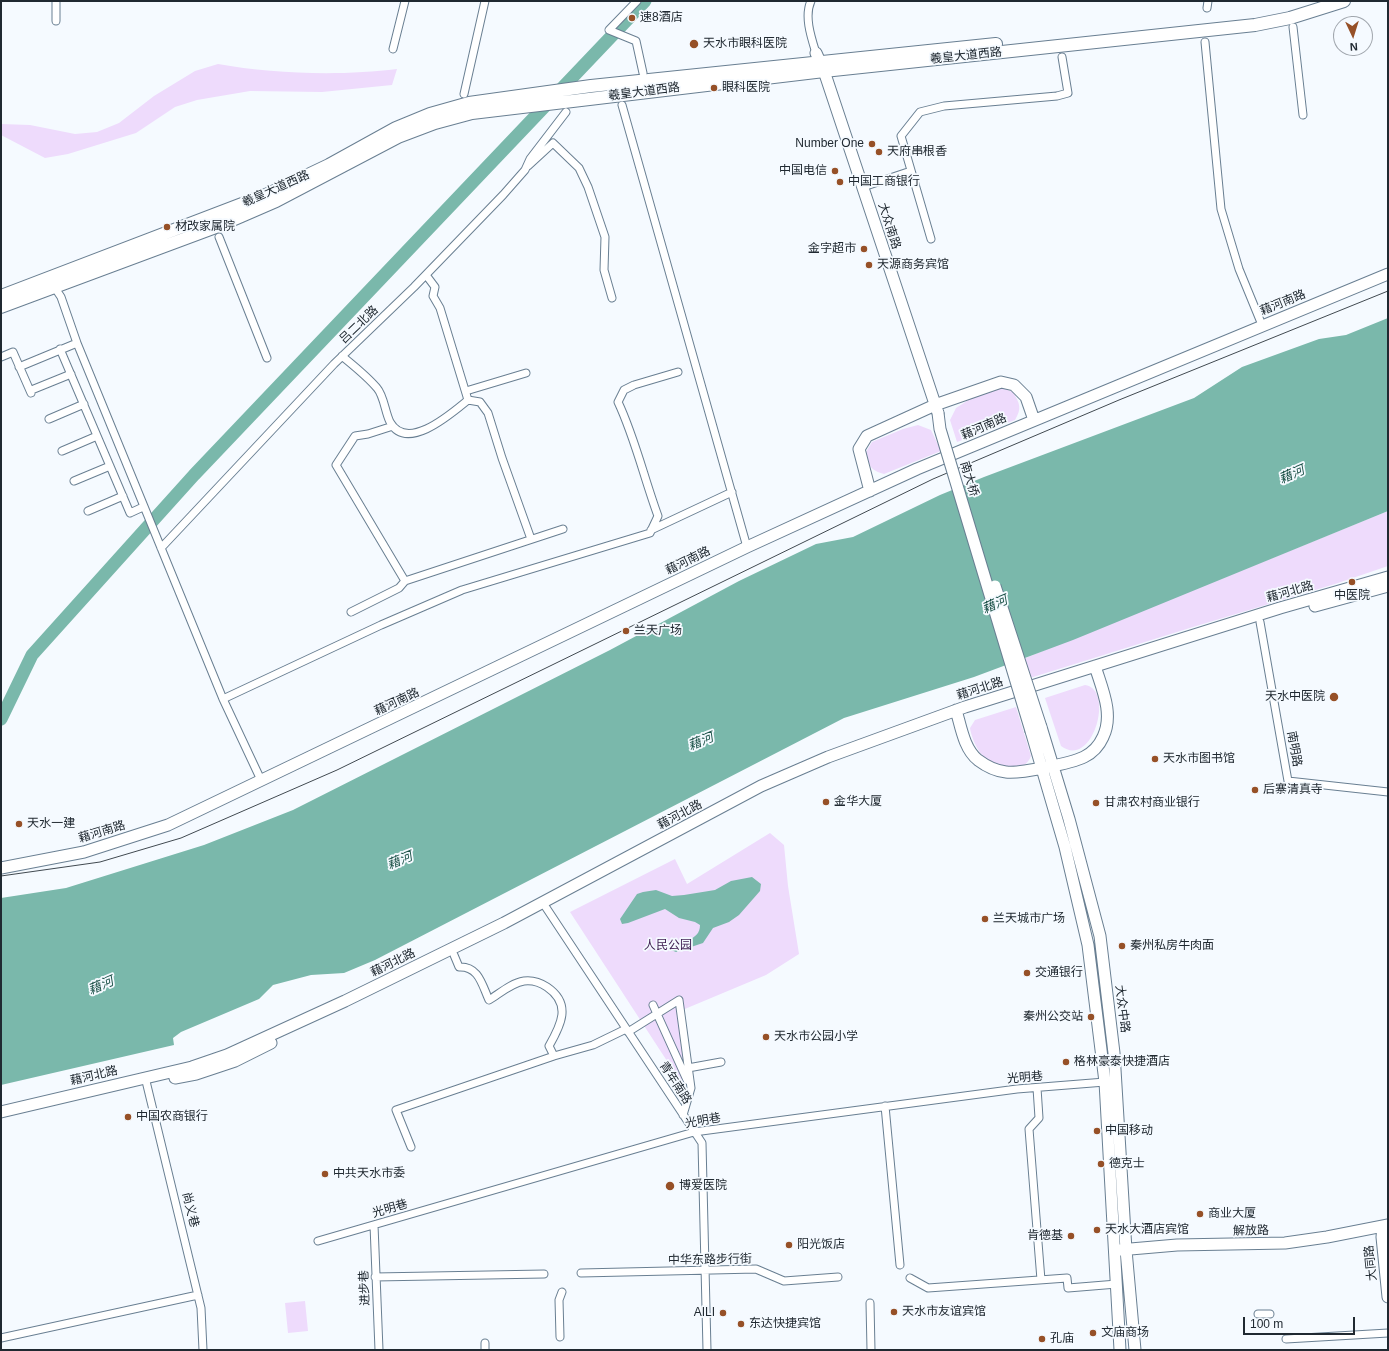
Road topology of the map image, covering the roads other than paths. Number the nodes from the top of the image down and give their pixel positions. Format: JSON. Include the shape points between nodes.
{"nodes":[{"id":1,"x":56,"y":1,"type":"edge"},
{"id":2,"x":405,"y":1,"type":"edge"},
{"id":3,"x":485,"y":1,"type":"edge"},
{"id":4,"x":637,"y":1,"type":"edge"},
{"id":5,"x":811,"y":1,"type":"edge"},
{"id":6,"x":1317,"y":1,"type":"edge"},
{"id":7,"x":1344,"y":1,"type":"edge"},
{"id":8,"x":56,"y":21,"type":"dead end"},
{"id":9,"x":1293,"y":28,"type":"dead end"},
{"id":10,"x":1205,"y":42,"type":"dead end"},
{"id":11,"x":393,"y":49,"type":"dead end"},
{"id":12,"x":1062,"y":56,"type":"dead end"},
{"id":13,"x":820,"y":62,"type":"junction"},
{"id":14,"x":643,"y":73,"type":"dead end"},
{"id":15,"x":464,"y":94,"type":"dead end"},
{"id":16,"x":622,"y":105,"type":"dead end"},
{"id":17,"x":566,"y":112,"type":"dead end"},
{"id":18,"x":1303,"y":115,"type":"dead end"},
{"id":19,"x":525,"y":170,"type":"junction"},
{"id":20,"x":911,"y":171,"type":"junction"},
{"id":21,"x":863,"y":187,"type":"junction"},
{"id":22,"x":219,"y":237,"type":"dead end"},
{"id":23,"x":931,"y":239,"type":"dead end"},
{"id":24,"x":1388,"y":274,"type":"edge"},
{"id":25,"x":426,"y":275,"type":"junction"},
{"id":26,"x":52,"y":282,"type":"junction"},
{"id":27,"x":1,"y":296,"type":"edge"},
{"id":28,"x":612,"y":298,"type":"dead end"},
{"id":29,"x":1,"y":306,"type":"edge"},
{"id":30,"x":1262,"y":326,"type":"junction"},
{"id":31,"x":76,"y":342,"type":"junction"},
{"id":32,"x":60,"y":349,"type":"junction"},
{"id":33,"x":342,"y":356,"type":"junction"},
{"id":34,"x":1,"y":357,"type":"edge"},
{"id":35,"x":267,"y":358,"type":"dead end"},
{"id":36,"x":19,"y":367,"type":"junction"},
{"id":37,"x":678,"y":372,"type":"dead end"},
{"id":38,"x":526,"y":373,"type":"dead end"},
{"id":39,"x":71,"y":374,"type":"junction"},
{"id":40,"x":466,"y":392,"type":"junction"},
{"id":41,"x":468,"y":400,"type":"junction"},
{"id":42,"x":84,"y":404,"type":"junction"},
{"id":43,"x":936,"y":409,"type":"junction"},
{"id":44,"x":49,"y":419,"type":"dead end"},
{"id":45,"x":1034,"y":420,"type":"junction"},
{"id":46,"x":393,"y":426,"type":"junction"},
{"id":47,"x":97,"y":436,"type":"junction"},
{"id":48,"x":62,"y":451,"type":"dead end"},
{"id":49,"x":110,"y":466,"type":"junction"},
{"id":50,"x":74,"y":481,"type":"dead end"},
{"id":51,"x":870,"y":491,"type":"junction"},
{"id":52,"x":732,"y":492,"type":"junction"},
{"id":53,"x":123,"y":496,"type":"junction"},
{"id":54,"x":143,"y":507,"type":"junction"},
{"id":55,"x":88,"y":511,"type":"dead end"},
{"id":56,"x":563,"y":529,"type":"dead end"},
{"id":57,"x":651,"y":530,"type":"junction"},
{"id":58,"x":531,"y":539,"type":"junction"},
{"id":59,"x":159,"y":545,"type":"junction"},
{"id":60,"x":747,"y":547,"type":"junction"},
{"id":61,"x":1388,"y":577,"type":"edge"},
{"id":62,"x":405,"y":581,"type":"junction"},
{"id":63,"x":1388,"y":586,"type":"edge"},
{"id":64,"x":351,"y":612,"type":"dead end"},
{"id":65,"x":1260,"y":622,"type":"junction"},
{"id":66,"x":1096,"y":670,"type":"junction"},
{"id":67,"x":223,"y":700,"type":"junction"},
{"id":68,"x":957,"y":714,"type":"junction"},
{"id":69,"x":1036,"y":729,"type":"junction"},
{"id":70,"x":1053,"y":764,"type":"junction"},
{"id":71,"x":1042,"y":767,"type":"junction"},
{"id":72,"x":261,"y":780,"type":"junction"},
{"id":73,"x":1388,"y":792,"type":"edge"},
{"id":74,"x":1,"y":868,"type":"edge"},
{"id":75,"x":545,"y":905,"type":"junction"},
{"id":76,"x":454,"y":955,"type":"junction"},
{"id":77,"x":653,"y":1005,"type":"dead end"},
{"id":78,"x":657,"y":1014,"type":"junction"},
{"id":79,"x":627,"y":1030,"type":"junction"},
{"id":80,"x":554,"y":1056,"type":"junction"},
{"id":81,"x":721,"y":1062,"type":"dead end"},
{"id":82,"x":688,"y":1068,"type":"junction"},
{"id":83,"x":146,"y":1081,"type":"junction"},
{"id":84,"x":1105,"y":1082,"type":"junction"},
{"id":85,"x":691,"y":1088,"type":"junction"},
{"id":86,"x":1037,"y":1088,"type":"junction"},
{"id":87,"x":885,"y":1106,"type":"junction"},
{"id":88,"x":1,"y":1112,"type":"edge"},
{"id":89,"x":682,"y":1115,"type":"junction"},
{"id":90,"x":1,"y":1119,"type":"edge"},
{"id":91,"x":694,"y":1132,"type":"junction"},
{"id":92,"x":411,"y":1147,"type":"dead end"},
{"id":93,"x":374,"y":1225,"type":"junction"},
{"id":94,"x":1385,"y":1225,"type":"edge"},
{"id":95,"x":318,"y":1241,"type":"dead end"},
{"id":96,"x":1114,"y":1250,"type":"junction"},
{"id":97,"x":1126,"y":1250,"type":"junction"},
{"id":98,"x":900,"y":1265,"type":"dead end"},
{"id":99,"x":705,"y":1271,"type":"junction"},
{"id":100,"x":580,"y":1273,"type":"dead end"},
{"id":101,"x":544,"y":1274,"type":"dead end"},
{"id":102,"x":375,"y":1277,"type":"junction"},
{"id":103,"x":838,"y":1277,"type":"dead end"},
{"id":104,"x":910,"y":1278,"type":"dead end"},
{"id":105,"x":1041,"y":1280,"type":"junction"},
{"id":106,"x":1117,"y":1284,"type":"junction"},
{"id":107,"x":562,"y":1292,"type":"dead end"},
{"id":108,"x":198,"y":1295,"type":"junction"},
{"id":109,"x":1388,"y":1296,"type":"edge"},
{"id":110,"x":870,"y":1303,"type":"dead end"},
{"id":111,"x":1258,"y":1314,"type":"dead end"},
{"id":112,"x":1270,"y":1314,"type":"dead end"},
{"id":113,"x":1388,"y":1334,"type":"edge"},
{"id":114,"x":560,"y":1337,"type":"dead end"},
{"id":115,"x":1,"y":1338,"type":"edge"},
{"id":116,"x":1286,"y":1339,"type":"dead end"},
{"id":117,"x":203,"y":1350,"type":"edge"},
{"id":118,"x":378,"y":1350,"type":"edge"},
{"id":119,"x":707,"y":1350,"type":"edge"},
{"id":120,"x":871,"y":1350,"type":"edge"},
{"id":121,"x":1120,"y":1350,"type":"edge"},
{"id":122,"x":1135,"y":1350,"type":"edge"}],
"edges":[{"from":1,"to":8,"type":"street"},
{"from":2,"to":11,"type":"street"},
{"from":3,"to":15,"type":"street"},
{"from":4,"to":14,"type":"street","via":[[612,30],[636,41]]},
{"from":5,"to":13,"type":"street","via":[[808,9],[811,34]]},
{"from":6,"to":13,"type":"main road","name":"羲皇大道西路","via":[[1288,11],[1254,17]]},
{"from":7,"to":13,"type":"main road","name":"羲皇大道西路","via":[[1290,18],[1255,25]]},
{"from":9,"to":18,"type":"street"},
{"from":10,"to":30,"type":"street","via":[[1222,210],[1239,269]]},
{"from":12,"to":20,"type":"street","via":[[1068,93],[944,106],[920,112],[901,136]]},
{"from":13,"to":21,"type":"main road","name":"大众南路"},
{"from":13,"to":26,"type":"main road","name":"羲皇大道西路","via":[[586,99],[472,113],[435,123],[398,137],[263,207],[216,227]]},
{"from":13,"to":26,"type":"main road","name":"羲皇大道西路","via":[[550,91],[469,103],[430,114],[396,128],[329,165],[268,194]]},
{"from":16,"to":52,"type":"street"},
{"from":17,"to":19,"type":"street","name":"吕二北路","via":[[530,159]]},
{"from":19,"to":25,"type":"street","name":"吕二北路"},
{"from":19,"to":28,"type":"street","via":[[553,143],[579,168],[605,237],[604,270]]},
{"from":20,"to":21,"type":"street"},
{"from":20,"to":23,"type":"street"},
{"from":21,"to":43,"type":"main road","name":"大众南路"},
{"from":22,"to":35,"type":"street"},
{"from":24,"to":30,"type":"main road","name":"藉河南路"},
{"from":25,"to":33,"type":"street","name":"吕二北路"},
{"from":25,"to":40,"type":"street","via":[[435,287],[433,296],[440,308]]},
{"from":26,"to":27,"type":"main road","name":"羲皇大道西路"},
{"from":26,"to":29,"type":"main road","name":"羲皇大道西路"},
{"from":26,"to":31,"type":"street","via":[[61,297]]},
{"from":30,"to":45,"type":"main road","name":"藉河南路"},
{"from":31,"to":32,"type":"street"},
{"from":31,"to":54,"type":"street"},
{"from":32,"to":36,"type":"street"},
{"from":32,"to":39,"type":"street"},
{"from":33,"to":46,"type":"street","via":[[378,388]]},
{"from":33,"to":59,"type":"street","name":"吕二北路"},
{"from":34,"to":36,"type":"street","via":[[13,352]]},
{"from":36,"to":39,"type":"street","via":[[32,391]]},
{"from":37,"to":57,"type":"street","via":[[624,390],[618,402],[631,429],[658,516]]},
{"from":38,"to":40,"type":"street"},
{"from":39,"to":42,"type":"street"},
{"from":40,"to":41,"type":"street"},
{"from":41,"to":46,"type":"street","via":[[442,421],[419,432],[405,433]]},
{"from":41,"to":58,"type":"street","via":[[480,402],[488,413]]},
{"from":42,"to":44,"type":"street"},
{"from":42,"to":47,"type":"street"},
{"from":43,"to":45,"type":"main road","via":[[1001,382],[1014,385],[1026,397]]},
{"from":43,"to":51,"type":"main road","via":[[867,436],[859,449]]},
{"from":43,"to":69,"type":"main road","name":"南大桥","bridge":true},
{"from":45,"to":51,"type":"main road","name":"藉河南路"},
{"from":46,"to":62,"type":"street","via":[[355,436],[336,464]]},
{"from":47,"to":48,"type":"street"},
{"from":47,"to":49,"type":"street"},
{"from":49,"to":50,"type":"street"},
{"from":49,"to":53,"type":"street"},
{"from":51,"to":60,"type":"main road","name":"藉河南路"},
{"from":52,"to":57,"type":"street"},
{"from":52,"to":60,"type":"street"},
{"from":53,"to":54,"type":"street","via":[[130,513]]},
{"from":53,"to":55,"type":"street"},
{"from":54,"to":59,"type":"street"},
{"from":56,"to":58,"type":"street"},
{"from":57,"to":67,"type":"street","via":[[650,533],[462,590],[381,625]]},
{"from":58,"to":62,"type":"street"},
{"from":59,"to":67,"type":"street"},
{"from":60,"to":72,"type":"main road","name":"藉河南路"},
{"from":61,"to":66,"type":"main road","name":"藉河北路","via":[[1280,608]]},
{"from":62,"to":64,"type":"street","via":[[399,588]]},
{"from":63,"to":65,"type":"main road","name":"藉河北路"},
{"from":65,"to":66,"type":"main road","name":"藉河北路"},
{"from":65,"to":73,"type":"street","name":"南明路","via":[[1288,781]]},
{"from":66,"to":68,"type":"main road","name":"藉河北路"},
{"from":66,"to":70,"type":"main road","via":[[1107,705],[1108,722],[1103,738],[1093,751],[1082,758]]},
{"from":67,"to":72,"type":"street"},
{"from":68,"to":71,"type":"main road","via":[[967,746],[977,759],[991,768],[1006,772]]},
{"from":68,"to":75,"type":"main road","name":"藉河北路","via":[[764,793]]},
{"from":69,"to":70,"type":"main road","name":"大众中路"},
{"from":69,"to":71,"type":"main road","name":"大众中路"},
{"from":70,"to":71,"type":"main road"},
{"from":70,"to":97,"type":"main road","name":"大众中路","via":[[1100,936],[1114,1053]]},
{"from":71,"to":84,"type":"main road","name":"大众中路","via":[[1065,847],[1088,945]]},
{"from":72,"to":74,"type":"main road","name":"藉河南路","via":[[168,825],[84,852]]},
{"from":75,"to":76,"type":"main road","name":"藉河北路"},
{"from":75,"to":79,"type":"street","name":"青年南路"},
{"from":75,"to":83,"type":"main road","name":"藉河北路","via":[[227,1055]]},
{"from":76,"to":80,"type":"street","via":[[459,967],[468,967],[475,971],[489,1000],[515,984],[525,981],[544,985],[559,998],[563,1010],[561,1024],[550,1046]]},
{"from":76,"to":83,"type":"main road","name":"藉河北路","via":[[235,1060],[196,1074]]},
{"from":77,"to":78,"type":"street"},
{"from":78,"to":79,"type":"street"},
{"from":78,"to":82,"type":"street","via":[[679,1000]]},
{"from":78,"to":85,"type":"street"},
{"from":79,"to":80,"type":"street","via":[[593,1045]]},
{"from":79,"to":89,"type":"street","name":"青年南路"},
{"from":80,"to":92,"type":"street","via":[[396,1110]]},
{"from":81,"to":82,"type":"street"},
{"from":82,"to":85,"type":"street"},
{"from":83,"to":88,"type":"main road","name":"藉河北路"},
{"from":83,"to":90,"type":"main road","name":"藉河北路"},
{"from":83,"to":108,"type":"street","name":"尚义巷"},
{"from":84,"to":86,"type":"street","name":"光明巷"},
{"from":84,"to":96,"type":"main road","name":"大众中路"},
{"from":85,"to":89,"type":"street"},
{"from":86,"to":87,"type":"street","name":"光明巷"},
{"from":86,"to":105,"type":"street","via":[[1039,1118],[1030,1129]]},
{"from":87,"to":91,"type":"street","name":"光明巷"},
{"from":87,"to":98,"type":"street"},
{"from":89,"to":91,"type":"street","name":"青年南路"},
{"from":91,"to":93,"type":"street","name":"光明巷"},
{"from":91,"to":99,"type":"street","name":"青年南路","via":[[702,1143]]},
{"from":93,"to":95,"type":"street","name":"光明巷"},
{"from":93,"to":102,"type":"street","name":"进步巷"},
{"from":94,"to":97,"type":"main road","name":"解放路","via":[[1285,1243],[1177,1245]]},
{"from":94,"to":109,"type":"main road","name":"大同路","via":[[1382,1237]]},
{"from":96,"to":97,"type":"main road","name":"解放路"},
{"from":96,"to":106,"type":"main road","name":"大众中路"},
{"from":97,"to":122,"type":"main road","name":"大众中路"},
{"from":99,"to":100,"type":"street","name":"中华东路步行街"},
{"from":99,"to":103,"type":"street","name":"中华东路步行街","via":[[756,1269],[784,1280]]},
{"from":99,"to":119,"type":"street","name":"青年南路"},
{"from":101,"to":102,"type":"street"},
{"from":102,"to":118,"type":"street","name":"进步巷"},
{"from":104,"to":105,"type":"street","via":[[928,1288]]},
{"from":105,"to":106,"type":"street","via":[[1067,1278],[1068,1288]]},
{"from":106,"to":121,"type":"main road","name":"大众中路"},
{"from":107,"to":114,"type":"street","via":[[559,1300]]},
{"from":108,"to":115,"type":"street"},
{"from":108,"to":117,"type":"street","name":"尚义巷","via":[[202,1308]]},
{"from":110,"to":120,"type":"street"},
{"from":111,"to":112,"type":"street"},
{"from":113,"to":116,"type":"street"}]}
